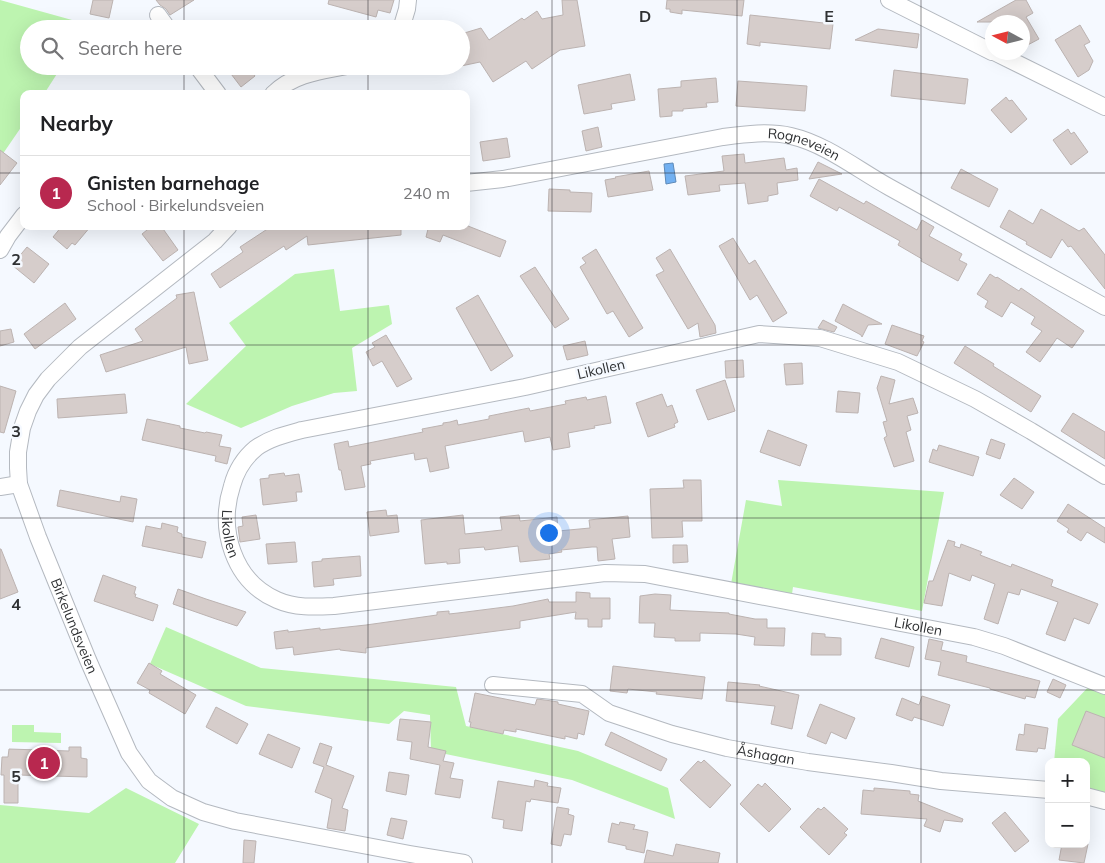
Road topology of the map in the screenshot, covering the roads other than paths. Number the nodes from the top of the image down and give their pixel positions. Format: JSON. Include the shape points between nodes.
{"nodes":[{"id":1,"x":408,"y":0,"type":"edge"},
{"id":2,"x":889,"y":0,"type":"edge"},
{"id":3,"x":158,"y":15,"type":"dead end"},
{"id":4,"x":162,"y":20,"type":"edge"},
{"id":5,"x":404,"y":20,"type":"edge"},
{"id":6,"x":985,"y":48,"type":"edge"},
{"id":7,"x":1009,"y":60,"type":"edge"},
{"id":8,"x":204,"y":75,"type":"edge"},
{"id":9,"x":304,"y":75,"type":"edge"},
{"id":10,"x":215,"y":90,"type":"edge"},
{"id":11,"x":276,"y":90,"type":"edge"},
{"id":12,"x":1105,"y":107,"type":"edge"},
{"id":13,"x":470,"y":183,"type":"edge"},
{"id":14,"x":20,"y":220,"type":"edge"},
{"id":15,"x":227,"y":230,"type":"edge"},
{"id":16,"x":0,"y":250,"type":"edge"},
{"id":17,"x":1105,"y":307,"type":"edge"},
{"id":18,"x":1105,"y":476,"type":"edge"},
{"id":19,"x":19,"y":484,"type":"junction"},
{"id":20,"x":0,"y":487,"type":"edge"},
{"id":21,"x":493,"y":685,"type":"dead end"},
{"id":22,"x":1105,"y":686,"type":"edge"},
{"id":23,"x":1045,"y":790,"type":"edge"},
{"id":24,"x":1090,"y":797,"type":"edge"},
{"id":25,"x":1105,"y":801,"type":"edge"},
{"id":26,"x":464,"y":863,"type":"edge"}],
"edges":[{"from":1,"to":5,"type":"street"},
{"from":2,"to":6,"type":"street"},
{"from":3,"to":4,"type":"street"},
{"from":7,"to":12,"type":"street"},
{"from":8,"to":10,"type":"street"},
{"from":9,"to":11,"type":"street"},
{"from":13,"to":17,"type":"street","name":"Rogneveien","via":[[723,137],[760,133],[790,136],[830,152]]},
{"from":14,"to":16,"type":"street"},
{"from":15,"to":19,"type":"street","name":"Birkelundsveien","via":[[80,347],[48,379],[36,395],[22,428],[18,452]]},
{"from":18,"to":22,"type":"street","name":"Likollen","via":[[975,398],[898,362],[820,338],[759,334],[525,387],[282,435],[257,448],[239,467],[226,517],[232,551],[245,574],[262,592],[300,607],[334,606],[597,574],[645,574],[974,637]]},
{"from":19,"to":20,"type":"street"},
{"from":19,"to":26,"type":"street","name":"Birkelundsveien","via":[[88,660],[129,753],[149,781],[172,798],[234,821]]},
{"from":21,"to":23,"type":"street","name":"Åshagan","via":[[582,694],[609,713],[727,748],[941,781]]},
{"from":24,"to":25,"type":"street"}]}
